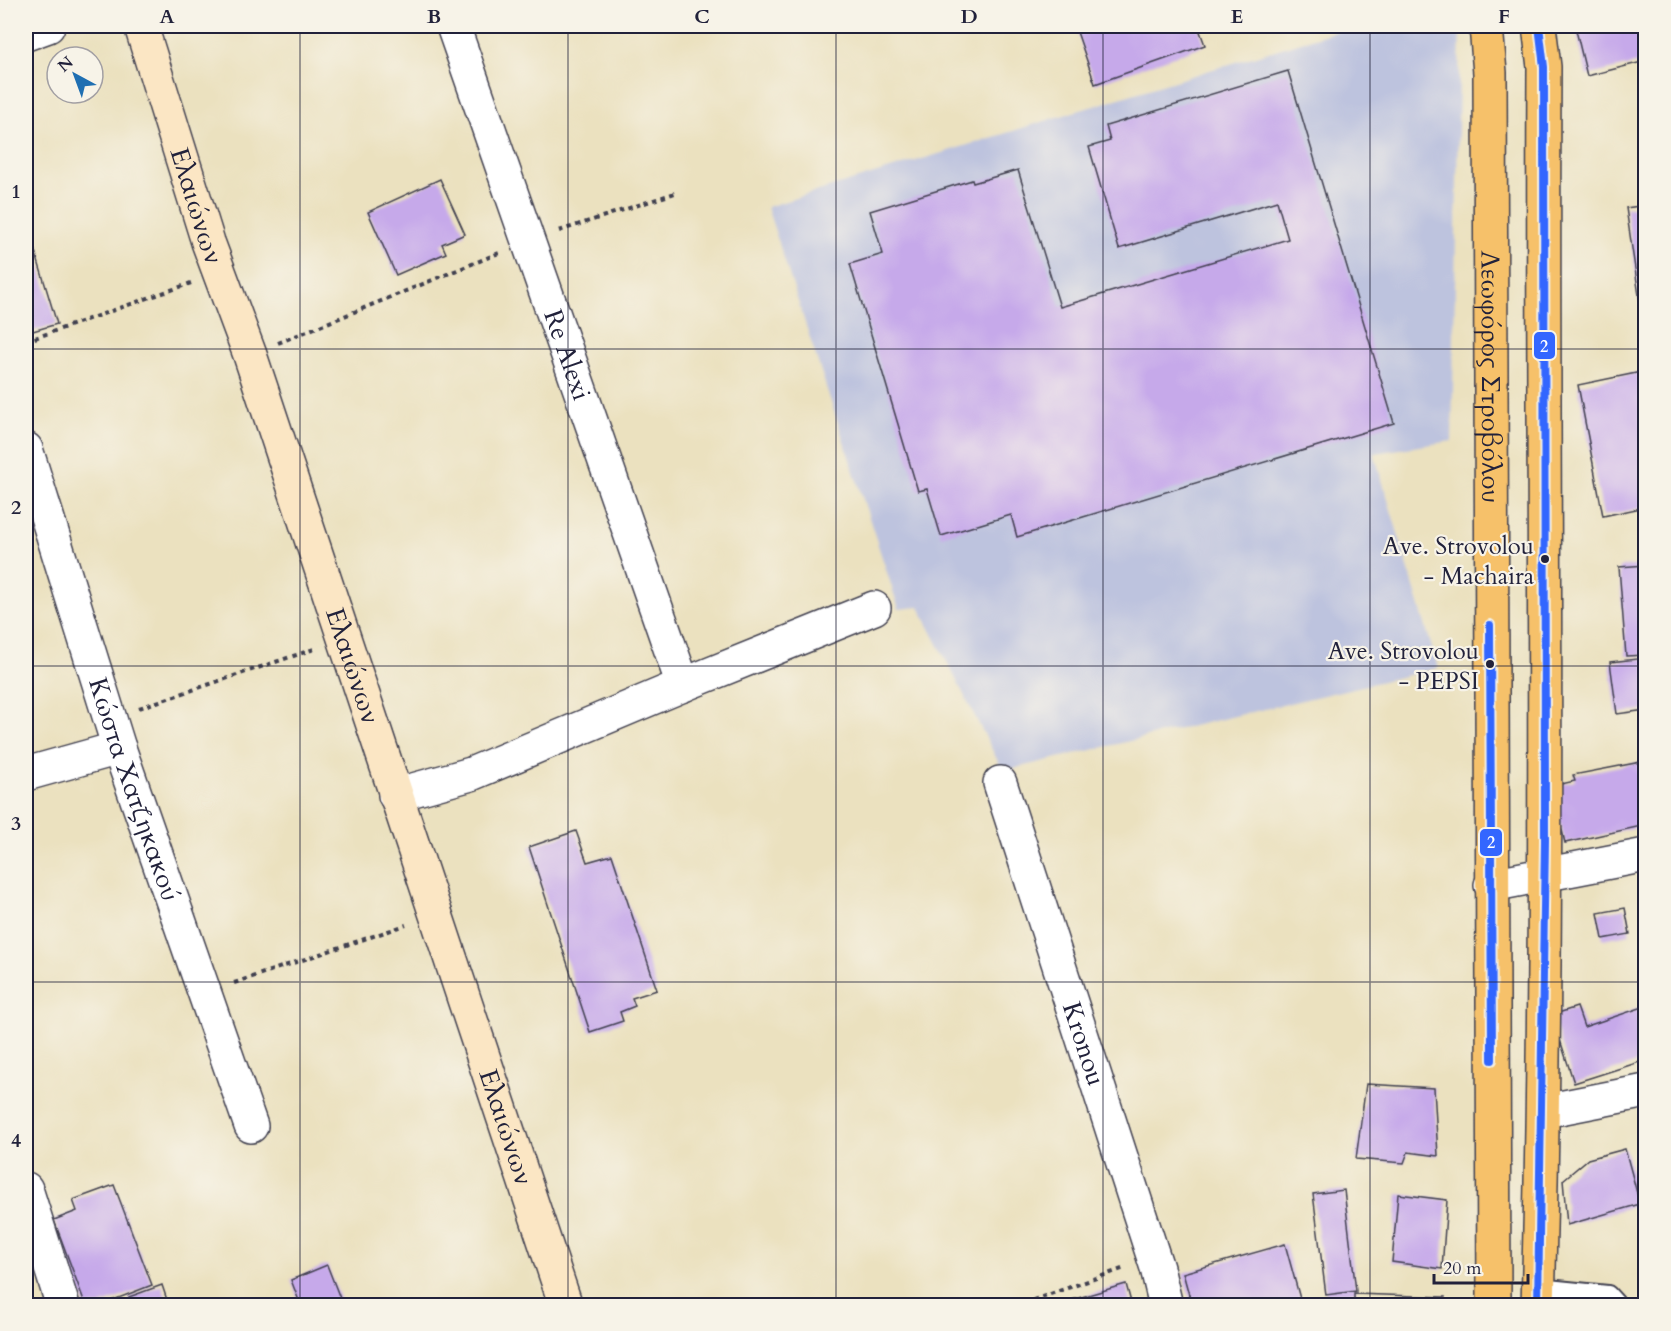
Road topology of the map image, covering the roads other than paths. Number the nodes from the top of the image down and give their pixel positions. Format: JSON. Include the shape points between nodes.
{"nodes":[{"id":1,"x":48,"y":26,"type":"edge"},
{"id":2,"x":141,"y":26,"type":"edge"},
{"id":3,"x":453,"y":26,"type":"edge"},
{"id":4,"x":1486,"y":26,"type":"edge"},
{"id":5,"x":1539,"y":26,"type":"edge"},
{"id":6,"x":26,"y":34,"type":"edge"},
{"id":7,"x":26,"y":449,"type":"edge"},
{"id":8,"x":874,"y":608,"type":"dead end"},
{"id":9,"x":683,"y":685,"type":"junction"},
{"id":10,"x":115,"y":733,"type":"junction"},
{"id":11,"x":26,"y":774,"type":"edge"},
{"id":12,"x":1000,"y":783,"type":"dead end"},
{"id":13,"x":395,"y":795,"type":"junction"},
{"id":14,"x":1646,"y":855,"type":"edge"},
{"id":15,"x":1545,"y":876,"type":"junction"},
{"id":16,"x":1491,"y":885,"type":"junction"},
{"id":17,"x":1646,"y":1091,"type":"edge"},
{"id":18,"x":1544,"y":1111,"type":"junction"},
{"id":19,"x":251,"y":1126,"type":"dead end"},
{"id":20,"x":26,"y":1189,"type":"edge"},
{"id":21,"x":1538,"y":1296,"type":"edge"},
{"id":22,"x":63,"y":1305,"type":"edge"},
{"id":23,"x":566,"y":1305,"type":"edge"},
{"id":24,"x":1166,"y":1305,"type":"edge"},
{"id":25,"x":1494,"y":1305,"type":"edge"},
{"id":26,"x":1619,"y":1305,"type":"edge"}],
"edges":[{"from":1,"to":6,"type":"street"},
{"from":2,"to":13,"type":"main road","name":"Ελαιώνων"},
{"from":3,"to":9,"type":"street","name":"Re Alexi"},
{"from":4,"to":16,"type":"main road","name":"Λεωφόρος Στροβόλου","via":[[1490,73]]},
{"from":5,"to":15,"type":"main road","name":"Λεωφόρος Στροβόλου","via":[[1544,67]]},
{"from":7,"to":10,"type":"street","name":"Κώστα Χατζηκακού"},
{"from":8,"to":9,"type":"street"},
{"from":9,"to":13,"type":"street","via":[[471,774]]},
{"from":10,"to":11,"type":"street"},
{"from":10,"to":19,"type":"street","name":"Κώστα Χατζηκακού"},
{"from":12,"to":24,"type":"street","name":"Kronou"},
{"from":13,"to":23,"type":"main road","name":"Ελαιώνων"},
{"from":14,"to":15,"type":"street"},
{"from":15,"to":16,"type":"street"},
{"from":15,"to":18,"type":"main road","name":"Λεωφόρος Στροβόλου"},
{"from":16,"to":25,"type":"main road","name":"Λεωφόρος Στροβόλου"},
{"from":17,"to":18,"type":"street"},
{"from":18,"to":21,"type":"main road","name":"Λεωφόρος Στροβόλου"},
{"from":20,"to":22,"type":"street"},
{"from":21,"to":26,"type":"lane","via":[[1608,1294]]}]}
